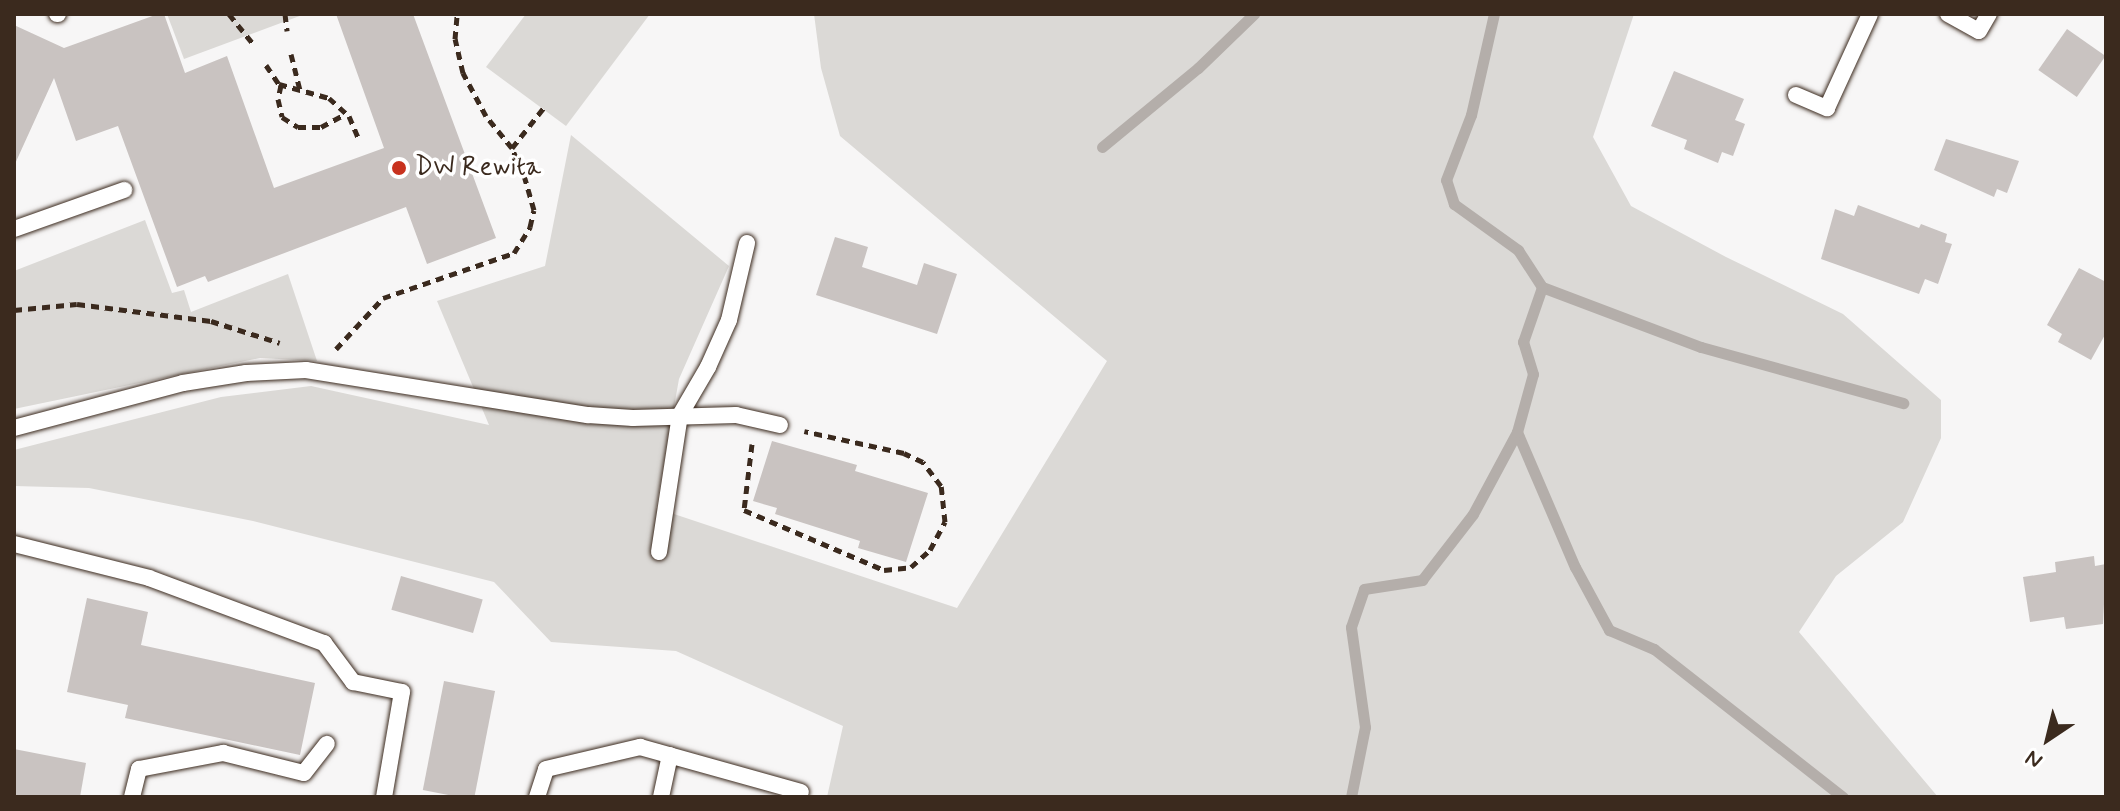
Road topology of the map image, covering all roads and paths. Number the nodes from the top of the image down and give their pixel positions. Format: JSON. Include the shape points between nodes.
{"nodes":[{"id":1,"x":229,"y":14,"type":"edge"},
{"id":2,"x":285,"y":14,"type":"edge"},
{"id":3,"x":457,"y":14,"type":"edge"},
{"id":4,"x":1870,"y":14,"type":"edge"},
{"id":5,"x":1948,"y":14,"type":"edge"},
{"id":6,"x":1989,"y":14,"type":"edge"},
{"id":7,"x":287,"y":31,"type":"dead end"},
{"id":8,"x":254,"y":45,"type":"dead end"},
{"id":9,"x":291,"y":54,"type":"dead end"},
{"id":10,"x":266,"y":65,"type":"dead end"},
{"id":11,"x":281,"y":85,"type":"junction"},
{"id":12,"x":300,"y":91,"type":"junction"},
{"id":13,"x":1796,"y":95,"type":"dead end"},
{"id":14,"x":545,"y":106,"type":"dead end"},
{"id":15,"x":346,"y":113,"type":"junction"},
{"id":16,"x":358,"y":137,"type":"dead end"},
{"id":17,"x":512,"y":148,"type":"junction"},
{"id":18,"x":124,"y":190,"type":"dead end"},
{"id":19,"x":14,"y":229,"type":"edge"},
{"id":20,"x":747,"y":243,"type":"dead end"},
{"id":21,"x":14,"y":310,"type":"edge"},
{"id":22,"x":283,"y":344,"type":"dead end"},
{"id":23,"x":327,"y":358,"type":"dead end"},
{"id":24,"x":680,"y":415,"type":"junction"},
{"id":25,"x":754,"y":419,"type":"junction"},
{"id":26,"x":780,"y":425,"type":"joint"},
{"id":27,"x":14,"y":428,"type":"edge"},
{"id":28,"x":14,"y":544,"type":"edge"},
{"id":29,"x":659,"y":552,"type":"dead end"},
{"id":30,"x":327,"y":744,"type":"dead end"},
{"id":31,"x":670,"y":755,"type":"junction"},
{"id":32,"x":801,"y":792,"type":"dead end"},
{"id":33,"x":132,"y":797,"type":"edge"},
{"id":34,"x":384,"y":797,"type":"edge"},
{"id":35,"x":537,"y":797,"type":"edge"},
{"id":36,"x":661,"y":797,"type":"edge"}],
"edges":[{"from":1,"to":8,"type":"path"},
{"from":2,"to":7,"type":"path"},
{"from":3,"to":17,"type":"path","via":[[455,39],[463,73],[486,116]]},
{"from":4,"to":13,"type":"lane","via":[[1827,108]]},
{"from":5,"to":6,"type":"lane","via":[[1979,31]]},
{"from":9,"to":12,"type":"path"},
{"from":10,"to":11,"type":"path"},
{"from":11,"to":12,"type":"path"},
{"from":11,"to":15,"type":"path","via":[[282,117],[298,127],[321,127]]},
{"from":12,"to":15,"type":"path","via":[[329,98]]},
{"from":14,"to":17,"type":"path"},
{"from":15,"to":16,"type":"path"},
{"from":17,"to":23,"type":"path","via":[[534,210],[523,243],[514,253],[383,298]]},
{"from":18,"to":19,"type":"lane"},
{"from":20,"to":24,"type":"lane","via":[[729,320]]},
{"from":21,"to":22,"type":"path","via":[[92,305],[211,321]]},
{"from":24,"to":25,"type":"lane"},
{"from":24,"to":27,"type":"lane","via":[[588,415],[306,370],[183,383]]},
{"from":24,"to":29,"type":"lane"},
{"from":25,"to":26,"type":"lane"},
{"from":25,"to":26,"type":"path","via":[[744,510],[884,570],[911,567],[930,550],[945,522],[941,486],[923,462]]},
{"from":28,"to":34,"type":"lane","via":[[149,578],[324,643],[353,682],[402,692]]},
{"from":30,"to":33,"type":"lane","via":[[304,773],[223,753],[139,769]]},
{"from":31,"to":32,"type":"lane"},
{"from":31,"to":35,"type":"lane","via":[[640,747],[546,769]]},
{"from":31,"to":36,"type":"lane"}]}
